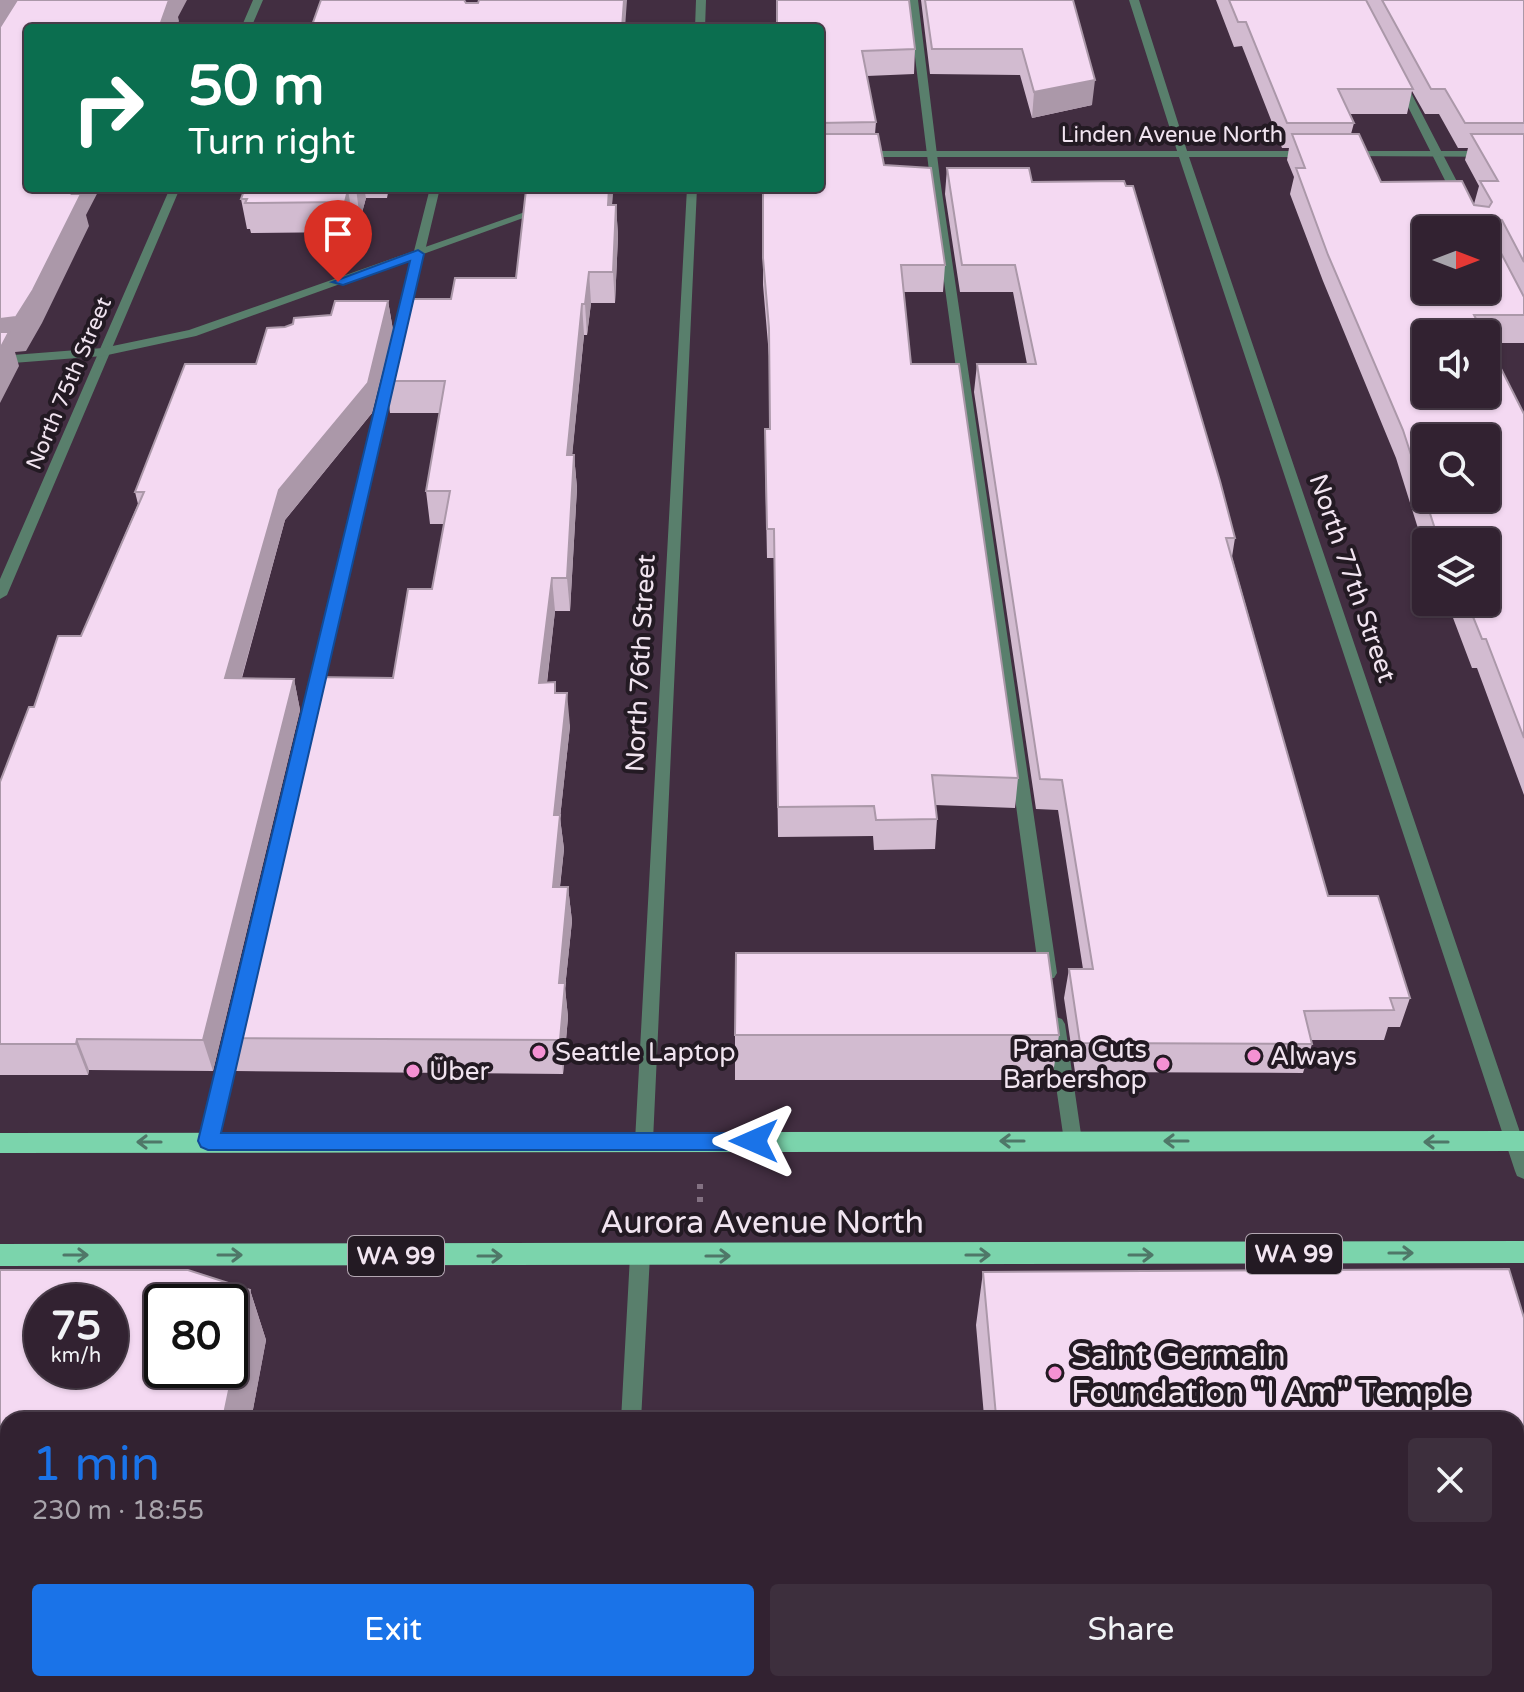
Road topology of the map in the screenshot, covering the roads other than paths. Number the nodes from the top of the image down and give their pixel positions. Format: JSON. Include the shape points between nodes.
{"nodes":[{"id":1,"x":258,"y":0,"type":"edge"},
{"id":2,"x":701,"y":0,"type":"edge"},
{"id":3,"x":913,"y":0,"type":"edge"},
{"id":4,"x":1134,"y":0,"type":"edge"},
{"id":5,"x":248,"y":24,"type":"edge"},
{"id":6,"x":700,"y":24,"type":"edge"},
{"id":7,"x":1398,"y":78,"type":"edge"},
{"id":8,"x":824,"y":154,"type":"edge"},
{"id":9,"x":932,"y":154,"type":"junction"},
{"id":10,"x":1183,"y":154,"type":"junction"},
{"id":11,"x":1325,"y":154,"type":"edge"},
{"id":12,"x":1341,"y":154,"type":"edge"},
{"id":13,"x":1437,"y":154,"type":"junction"},
{"id":14,"x":1524,"y":154,"type":"edge"},
{"id":15,"x":173,"y":192,"type":"edge"},
{"id":16,"x":434,"y":192,"type":"edge"},
{"id":17,"x":692,"y":192,"type":"edge"},
{"id":18,"x":561,"y":203,"type":"edge"},
{"id":19,"x":1469,"y":216,"type":"edge"},
{"id":20,"x":418,"y":254,"type":"junction"},
{"id":21,"x":103,"y":352,"type":"junction"},
{"id":22,"x":0,"y":360,"type":"edge"},
{"id":23,"x":0,"y":595,"type":"edge"},
{"id":24,"x":308,"y":716,"type":"edge"},
{"id":25,"x":1050,"y":988,"type":"edge"},
{"id":26,"x":1053,"y":1004,"type":"edge"},
{"id":27,"x":239,"y":1008,"type":"edge"},
{"id":28,"x":208,"y":1141,"type":"junction"},
{"id":29,"x":644,"y":1141,"type":"junction"},
{"id":30,"x":1073,"y":1141,"type":"junction"},
{"id":31,"x":1519,"y":1141,"type":"edge"},
{"id":32,"x":0,"y":1143,"type":"edge"},
{"id":33,"x":1524,"y":1171,"type":"edge"},
{"id":34,"x":1524,"y":1252,"type":"edge"},
{"id":35,"x":0,"y":1255,"type":"edge"},
{"id":36,"x":640,"y":1256,"type":"junction"},
{"id":37,"x":631,"y":1412,"type":"edge"}],
"edges":[{"from":1,"to":5,"type":"street"},
{"from":2,"to":6,"type":"street"},
{"from":3,"to":9,"type":"street"},
{"from":4,"to":10,"type":"street","name":"North 77th Street"},
{"from":7,"to":13,"type":"street"},
{"from":8,"to":9,"type":"street","name":"Linden Avenue North"},
{"from":9,"to":10,"type":"street","name":"Linden Avenue North"},
{"from":9,"to":25,"type":"street"},
{"from":10,"to":11,"type":"street","name":"Linden Avenue North"},
{"from":10,"to":31,"type":"street","name":"North 77th Street"},
{"from":12,"to":13,"type":"street"},
{"from":13,"to":14,"type":"street"},
{"from":13,"to":19,"type":"street"},
{"from":15,"to":21,"type":"street","name":"North 75th Street"},
{"from":16,"to":20,"type":"street"},
{"from":17,"to":29,"type":"street","name":"North 76th Street"},
{"from":18,"to":20,"type":"street"},
{"from":20,"to":21,"type":"street","via":[[192,333]]},
{"from":20,"to":24,"type":"street"},
{"from":21,"to":22,"type":"street"},
{"from":21,"to":23,"type":"street","name":"North 75th Street"},
{"from":26,"to":30,"type":"street"},
{"from":27,"to":28,"type":"street"},
{"from":28,"to":29,"type":"highway"},
{"from":28,"to":32,"type":"highway","one_way":true},
{"from":30,"to":29,"type":"highway","one_way":true},
{"from":31,"to":30,"type":"highway","one_way":true},
{"from":31,"to":33,"type":"street","name":"North 77th Street"},
{"from":36,"to":34,"type":"highway","name":"Aurora Avenue North","number":"WA 99","one_way":true},
{"from":35,"to":36,"type":"highway","name":"Aurora Avenue North","number":"WA 99","one_way":true},
{"from":36,"to":37,"type":"street"}]}
